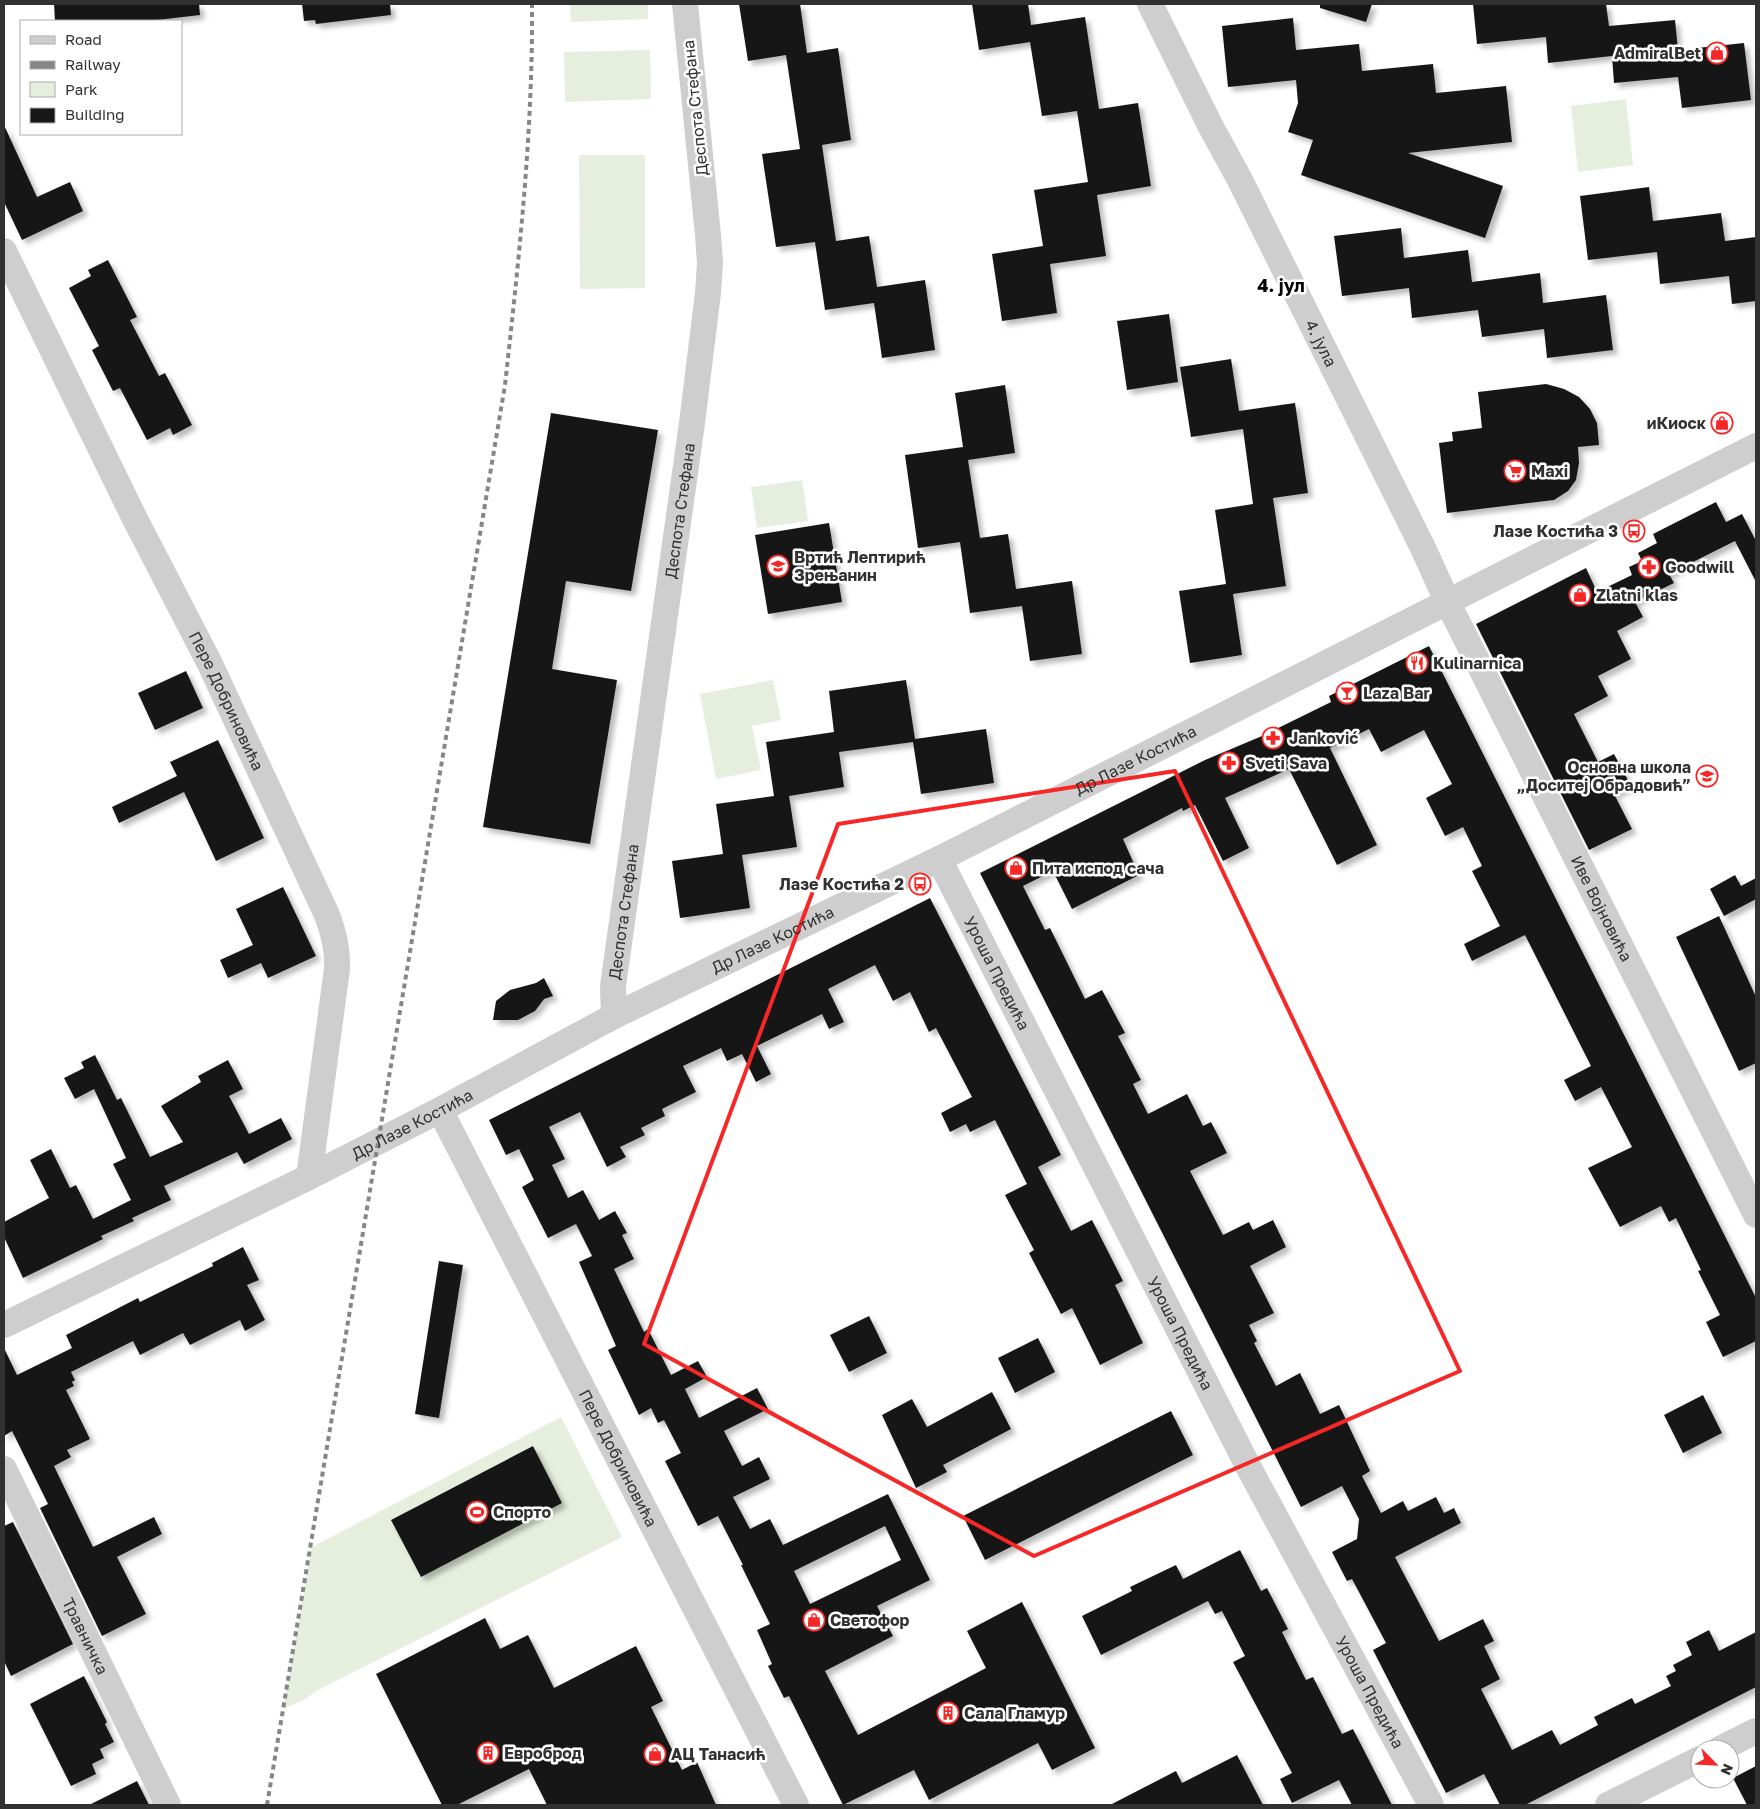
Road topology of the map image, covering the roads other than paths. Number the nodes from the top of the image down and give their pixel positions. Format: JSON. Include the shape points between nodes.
{"nodes":[{"id":1,"x":685,"y":4,"type":"edge"},
{"id":2,"x":1150,"y":4,"type":"edge"},
{"id":3,"x":4,"y":251,"type":"edge"},
{"id":4,"x":1756,"y":446,"type":"edge"},
{"id":5,"x":1448,"y":603,"type":"junction"},
{"id":6,"x":939,"y":859,"type":"junction"},
{"id":7,"x":614,"y":1016,"type":"junction"},
{"id":8,"x":440,"y":1110,"type":"junction"},
{"id":9,"x":309,"y":1177,"type":"junction"},
{"id":10,"x":1756,"y":1215,"type":"edge"},
{"id":11,"x":4,"y":1325,"type":"edge"},
{"id":12,"x":4,"y":1469,"type":"edge"},
{"id":13,"x":1756,"y":1731,"type":"edge"},
{"id":14,"x":1740,"y":1739,"type":"edge"},
{"id":15,"x":1690,"y":1764,"type":"edge"},
{"id":16,"x":168,"y":1805,"type":"edge"},
{"id":17,"x":796,"y":1805,"type":"edge"},
{"id":18,"x":1431,"y":1805,"type":"edge"},
{"id":19,"x":1608,"y":1805,"type":"edge"}],
"edges":[{"from":1,"to":7,"type":"street","name":"Деспота Стефана","via":[[708,235],[708,286],[691,432],[613,986]]},
{"from":2,"to":5,"type":"street","name":"4. јула"},
{"from":3,"to":9,"type":"street","name":"Пере Добриновића","via":[[210,664],[334,936],[337,968]]},
{"from":4,"to":5,"type":"street","name":"Др Лазе Костића"},
{"from":5,"to":6,"type":"street","name":"Др Лазе Костића"},
{"from":5,"to":10,"type":"street","name":"Иве Војновића"},
{"from":6,"to":7,"type":"street","name":"Др Лазе Костића"},
{"from":6,"to":18,"type":"street","name":"Уроша Предића","via":[[1249,1468]]},
{"from":7,"to":8,"type":"street","name":"Др Лазе Костића"},
{"from":8,"to":9,"type":"street","name":"Др Лазе Костића"},
{"from":8,"to":17,"type":"street","name":"Пере Добриновића"},
{"from":9,"to":11,"type":"street","name":"Др Лазе Костића"},
{"from":12,"to":16,"type":"street","name":"Травничка"},
{"from":13,"to":14,"type":"street"},
{"from":15,"to":19,"type":"street"}]}
